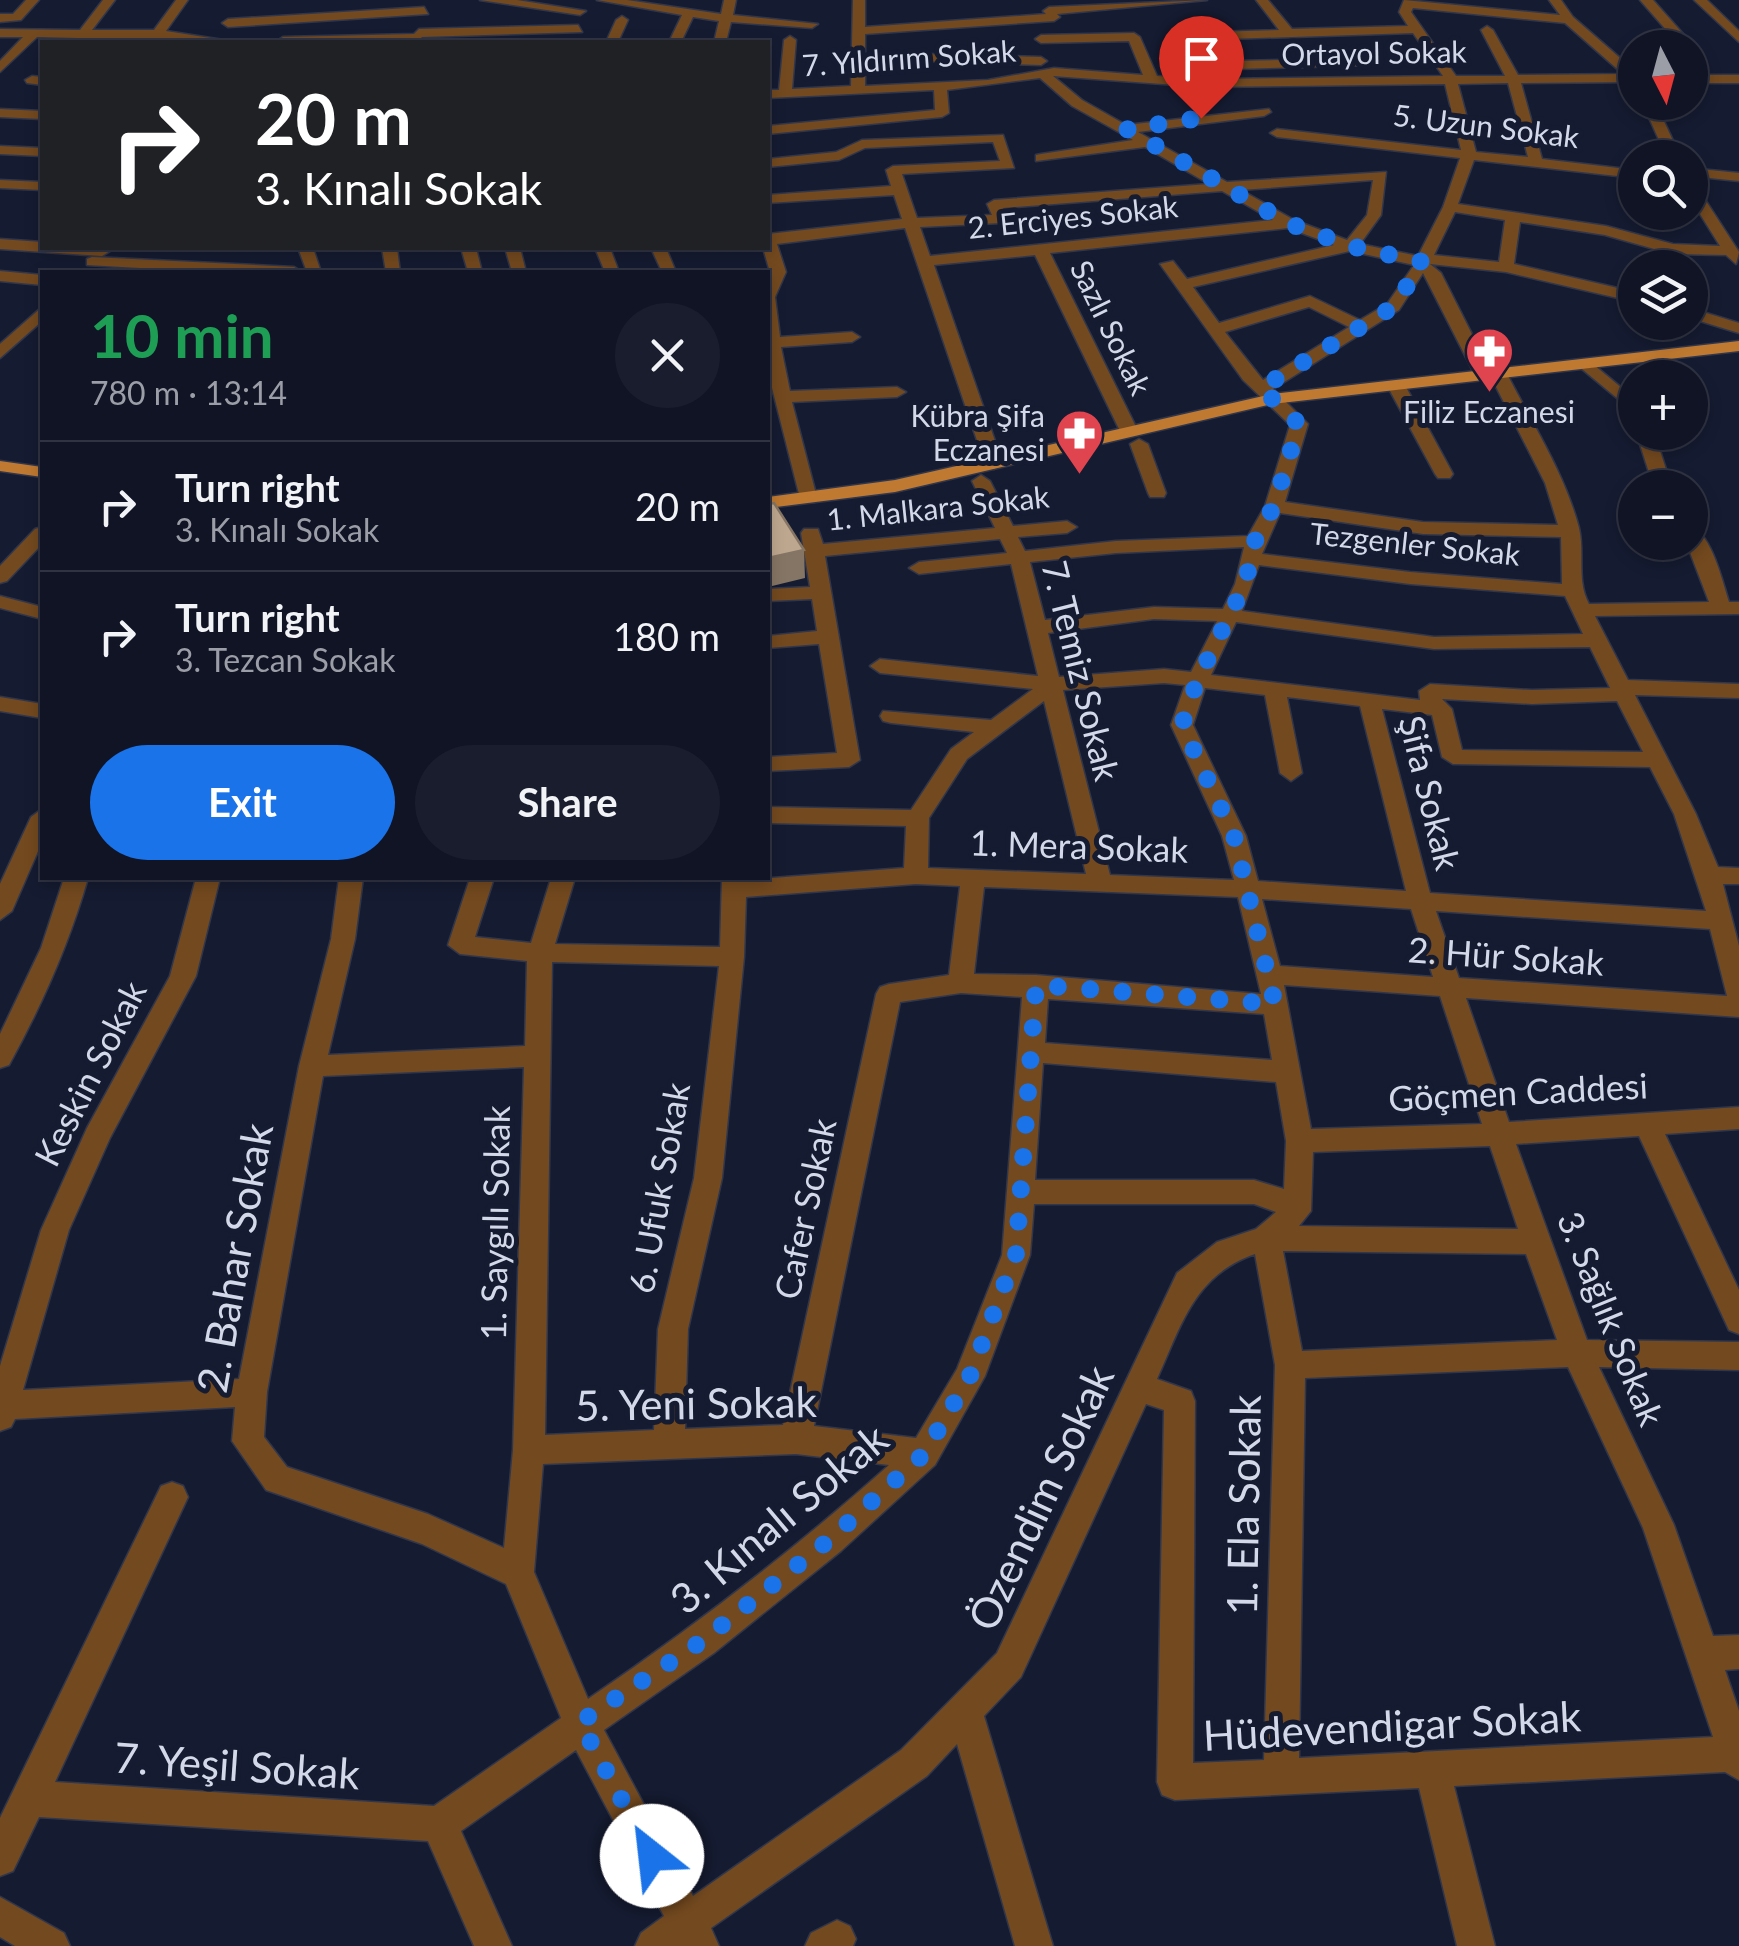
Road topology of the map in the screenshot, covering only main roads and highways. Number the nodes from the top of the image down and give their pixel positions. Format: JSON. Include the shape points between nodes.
{"nodes":[{"id":1,"x":1739,"y":346,"type":"edge"},
{"id":2,"x":1458,"y":378,"type":"junction"},
{"id":3,"x":1273,"y":399,"type":"junction"},
{"id":4,"x":0,"y":466,"type":"edge"},
{"id":5,"x":40,"y":472,"type":"edge"},
{"id":6,"x":988,"y":472,"type":"junction"},
{"id":7,"x":0,"y":482,"type":"edge"},
{"id":8,"x":40,"y":487,"type":"edge"},
{"id":9,"x":770,"y":503,"type":"edge"},
{"id":10,"x":770,"y":516,"type":"edge"}],
"edges":[{"from":1,"to":2,"type":"main road"},
{"from":2,"to":3,"type":"main road"},
{"from":2,"to":3,"type":"main road"},
{"from":3,"to":6,"type":"main road"},
{"from":4,"to":5,"type":"main road"},
{"from":6,"to":9,"type":"main road"},
{"from":6,"to":10,"type":"main road","via":[[867,505]]},
{"from":7,"to":8,"type":"main road"}]}
